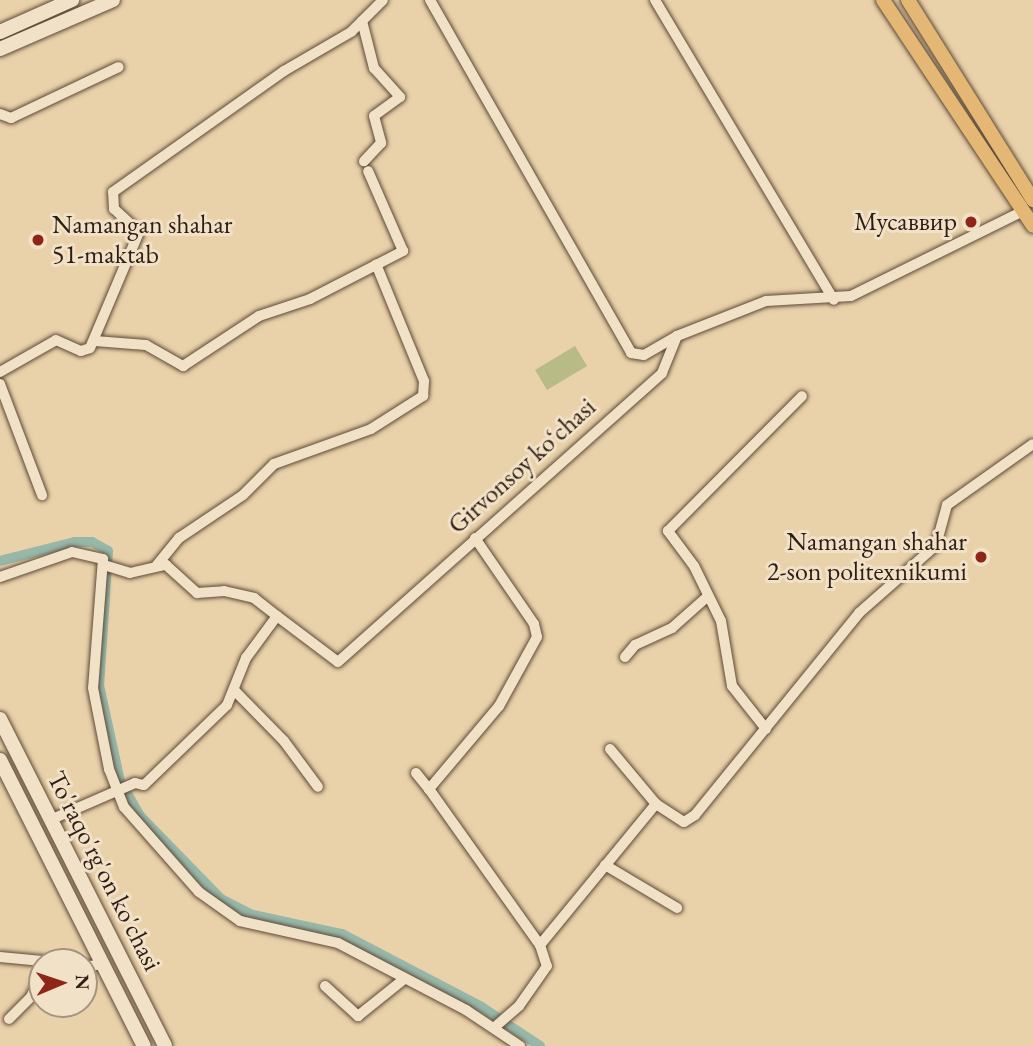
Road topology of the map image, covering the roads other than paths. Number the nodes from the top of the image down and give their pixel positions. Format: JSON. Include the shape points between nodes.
{"nodes":[{"id":1,"x":72,"y":0,"type":"edge"},
{"id":2,"x":113,"y":0,"type":"edge"},
{"id":3,"x":383,"y":0,"type":"edge"},
{"id":4,"x":430,"y":0,"type":"edge"},
{"id":5,"x":655,"y":0,"type":"edge"},
{"id":6,"x":884,"y":0,"type":"edge"},
{"id":7,"x":908,"y":0,"type":"edge"},
{"id":8,"x":362,"y":21,"type":"junction"},
{"id":9,"x":0,"y":32,"type":"edge"},
{"id":10,"x":0,"y":49,"type":"edge"},
{"id":11,"x":119,"y":67,"type":"dead end"},
{"id":12,"x":963,"y":86,"type":"junction"},
{"id":13,"x":946,"y":98,"type":"junction"},
{"id":14,"x":0,"y":114,"type":"edge"},
{"id":15,"x":1028,"y":206,"type":"edge"},
{"id":16,"x":1033,"y":226,"type":"edge"},
{"id":17,"x":376,"y":264,"type":"junction"},
{"id":18,"x":834,"y":300,"type":"junction"},
{"id":19,"x":677,"y":336,"type":"junction"},
{"id":20,"x":95,"y":341,"type":"junction"},
{"id":21,"x":0,"y":372,"type":"edge"},
{"id":22,"x":0,"y":384,"type":"edge"},
{"id":23,"x":802,"y":396,"type":"dead end"},
{"id":24,"x":1033,"y":444,"type":"edge"},
{"id":25,"x":42,"y":495,"type":"dead end"},
{"id":26,"x":475,"y":538,"type":"junction"},
{"id":27,"x":104,"y":565,"type":"junction"},
{"id":28,"x":157,"y":565,"type":"junction"},
{"id":29,"x":0,"y":577,"type":"edge"},
{"id":30,"x":708,"y":596,"type":"junction"},
{"id":31,"x":277,"y":616,"type":"junction"},
{"id":32,"x":625,"y":657,"type":"dead end"},
{"id":33,"x":235,"y":691,"type":"junction"},
{"id":34,"x":0,"y":719,"type":"edge"},
{"id":35,"x":766,"y":729,"type":"junction"},
{"id":36,"x":610,"y":749,"type":"dead end"},
{"id":37,"x":0,"y":760,"type":"edge"},
{"id":38,"x":416,"y":773,"type":"dead end"},
{"id":39,"x":318,"y":787,"type":"dead end"},
{"id":40,"x":121,"y":789,"type":"junction"},
{"id":41,"x":429,"y":789,"type":"junction"},
{"id":42,"x":656,"y":804,"type":"junction"},
{"id":43,"x":50,"y":820,"type":"junction"},
{"id":44,"x":606,"y":865,"type":"junction"},
{"id":45,"x":677,"y":908,"type":"dead end"},
{"id":46,"x":540,"y":945,"type":"junction"},
{"id":47,"x":0,"y":957,"type":"edge"},
{"id":48,"x":28,"y":960,"type":"edge"},
{"id":49,"x":102,"y":964,"type":"junction"},
{"id":50,"x":98,"y":965,"type":"edge"},
{"id":51,"x":404,"y":979,"type":"junction"},
{"id":52,"x":325,"y":986,"type":"dead end"},
{"id":53,"x":28,"y":1000,"type":"edge"},
{"id":54,"x":9,"y":1019,"type":"dead end"},
{"id":55,"x":496,"y":1026,"type":"junction"},
{"id":56,"x":144,"y":1046,"type":"edge"},
{"id":57,"x":165,"y":1046,"type":"edge"},
{"id":58,"x":520,"y":1046,"type":"edge"}],
"edges":[{"from":1,"to":9,"type":"main road"},
{"from":2,"to":10,"type":"main road"},
{"from":3,"to":8,"type":"street"},
{"from":4,"to":19,"type":"street","via":[[631,353],[644,355]]},
{"from":5,"to":18,"type":"street"},
{"from":6,"to":13,"type":"main road"},
{"from":7,"to":12,"type":"main road"},
{"from":8,"to":17,"type":"street","via":[[374,68],[400,97],[374,116],[381,143],[366,166],[404,249]]},
{"from":8,"to":20,"type":"street","via":[[113,192],[114,209],[139,232]]},
{"from":11,"to":14,"type":"street","via":[[10,118]]},
{"from":12,"to":13,"type":"main road"},
{"from":12,"to":15,"type":"main road"},
{"from":13,"to":15,"type":"main road"},
{"from":15,"to":16,"type":"main road"},
{"from":15,"to":18,"type":"street","via":[[876,287]]},
{"from":17,"to":20,"type":"street","via":[[310,299],[259,316],[183,366],[146,345]]},
{"from":17,"to":28,"type":"street","via":[[424,381],[423,396],[371,429],[274,464],[243,495],[179,538]]},
{"from":18,"to":19,"type":"street","via":[[766,301]]},
{"from":19,"to":26,"type":"street","name":"Girvonsoy koʻchasi","via":[[662,373]]},
{"from":20,"to":21,"type":"street","via":[[81,351],[52,342]]},
{"from":22,"to":25,"type":"street"},
{"from":23,"to":30,"type":"street","via":[[668,531]]},
{"from":24,"to":35,"type":"street","via":[[947,505],[936,545],[859,613]]},
{"from":26,"to":31,"type":"street","name":"Girvonsoy koʻchasi","via":[[338,662]]},
{"from":26,"to":41,"type":"street","via":[[534,624],[537,641],[499,706]]},
{"from":27,"to":28,"type":"street","via":[[142,573]]},
{"from":27,"to":29,"type":"street","via":[[99,555],[72,552]]},
{"from":27,"to":40,"type":"street","via":[[93,688]]},
{"from":28,"to":31,"type":"street","via":[[166,565],[197,593],[224,591],[254,598]]},
{"from":30,"to":32,"type":"street","via":[[672,628],[635,645]]},
{"from":30,"to":35,"type":"street","via":[[721,621],[732,686]]},
{"from":31,"to":33,"type":"street","via":[[246,657]]},
{"from":33,"to":39,"type":"street","via":[[275,730]]},
{"from":33,"to":40,"type":"street","via":[[210,724],[144,785]]},
{"from":34,"to":43,"type":"main road","name":"To'raqo'rg'on ko'chasi"},
{"from":35,"to":42,"type":"street","via":[[724,785],[687,822]]},
{"from":36,"to":42,"type":"street"},
{"from":37,"to":49,"type":"main road","name":"To'raqo'rg'on ko'chasi"},
{"from":38,"to":41,"type":"street"},
{"from":40,"to":43,"type":"street"},
{"from":40,"to":51,"type":"street","via":[[142,831],[230,917],[327,939]]},
{"from":41,"to":46,"type":"street"},
{"from":42,"to":44,"type":"street"},
{"from":43,"to":57,"type":"main road","name":"To'raqo'rg'on ko'chasi"},
{"from":44,"to":45,"type":"street"},
{"from":44,"to":46,"type":"street"},
{"from":46,"to":55,"type":"street","via":[[545,976]]},
{"from":47,"to":48,"type":"street"},
{"from":49,"to":50,"type":"street"},
{"from":49,"to":56,"type":"main road","name":"To'raqo'rg'on ko'chasi"},
{"from":51,"to":52,"type":"street","via":[[358,1016]]},
{"from":51,"to":55,"type":"street"},
{"from":53,"to":54,"type":"street"},
{"from":55,"to":58,"type":"street"}]}
